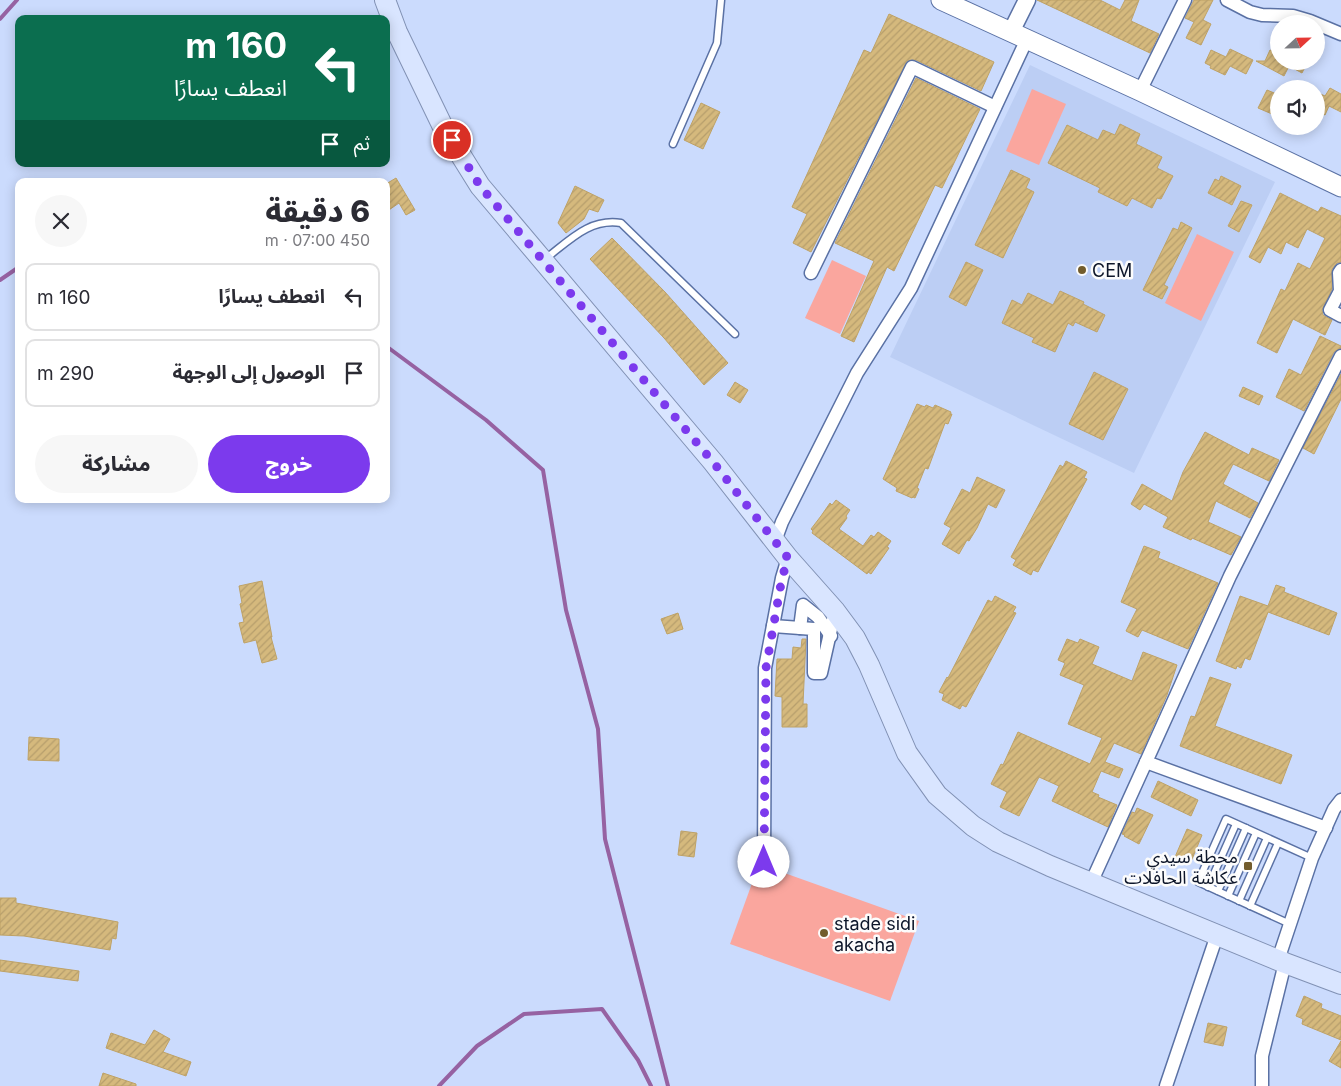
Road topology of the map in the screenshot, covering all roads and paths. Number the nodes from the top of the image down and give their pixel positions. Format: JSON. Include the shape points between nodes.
{"nodes":[{"id":1,"x":385,"y":0,"type":"edge"},
{"id":2,"x":720,"y":0,"type":"edge"},
{"id":3,"x":941,"y":0,"type":"edge"},
{"id":4,"x":1026,"y":0,"type":"edge"},
{"id":5,"x":1185,"y":0,"type":"edge"},
{"id":6,"x":1227,"y":0,"type":"edge"},
{"id":7,"x":1341,"y":34,"type":"edge"},
{"id":8,"x":1019,"y":36,"type":"junction"},
{"id":9,"x":1140,"y":92,"type":"junction"},
{"id":10,"x":995,"y":107,"type":"junction"},
{"id":11,"x":673,"y":144,"type":"dead end"},
{"id":12,"x":1341,"y":187,"type":"edge"},
{"id":13,"x":543,"y":260,"type":"junction"},
{"id":14,"x":1341,"y":270,"type":"edge"},
{"id":15,"x":811,"y":273,"type":"dead end"},
{"id":16,"x":1341,"y":316,"type":"edge"},
{"id":17,"x":735,"y":334,"type":"dead end"},
{"id":18,"x":1341,"y":356,"type":"edge"},
{"id":19,"x":775,"y":541,"type":"junction"},
{"id":20,"x":788,"y":558,"type":"junction"},
{"id":21,"x":836,"y":611,"type":"junction"},
{"id":22,"x":773,"y":626,"type":"junction"},
{"id":23,"x":800,"y":628,"type":"junction"},
{"id":24,"x":814,"y":629,"type":"junction"},
{"id":25,"x":829,"y":633,"type":"junction"},
{"id":26,"x":1146,"y":762,"type":"junction"},
{"id":27,"x":1341,"y":800,"type":"edge"},
{"id":28,"x":1236,"y":824,"type":"junction"},
{"id":29,"x":1246,"y":828,"type":"junction"},
{"id":30,"x":1326,"y":828,"type":"junction"},
{"id":31,"x":1256,"y":833,"type":"junction"},
{"id":32,"x":1267,"y":838,"type":"junction"},
{"id":33,"x":1278,"y":843,"type":"junction"},
{"id":34,"x":1312,"y":858,"type":"junction"},
{"id":35,"x":764,"y":862,"type":"dead end"},
{"id":36,"x":1091,"y":883,"type":"junction"},
{"id":37,"x":1208,"y":887,"type":"junction"},
{"id":38,"x":1218,"y":891,"type":"junction"},
{"id":39,"x":1228,"y":896,"type":"junction"},
{"id":40,"x":1239,"y":901,"type":"junction"},
{"id":41,"x":1250,"y":906,"type":"junction"},
{"id":42,"x":1290,"y":924,"type":"junction"},
{"id":43,"x":1217,"y":935,"type":"junction"},
{"id":44,"x":1282,"y":962,"type":"junction"},
{"id":45,"x":1341,"y":984,"type":"edge"},
{"id":46,"x":1166,"y":1086,"type":"edge"},
{"id":47,"x":1262,"y":1086,"type":"edge"}],
"edges":[{"from":1,"to":13,"type":"main road","via":[[442,125],[480,186]]},
{"from":2,"to":11,"type":"lane","via":[[717,43]]},
{"from":3,"to":8,"type":"main road"},
{"from":4,"to":8,"type":"street"},
{"from":5,"to":9,"type":"street"},
{"from":6,"to":7,"type":"street","via":[[1250,12],[1292,16]]},
{"from":8,"to":9,"type":"main road"},
{"from":8,"to":10,"type":"street"},
{"from":9,"to":12,"type":"main road"},
{"from":10,"to":15,"type":"street","via":[[912,67]]},
{"from":10,"to":19,"type":"street","via":[[911,288],[857,373]]},
{"from":13,"to":17,"type":"lane","via":[[587,227],[599,223],[621,223]]},
{"from":13,"to":19,"type":"main road"},
{"from":14,"to":16,"type":"street","via":[[1340,290],[1330,310]]},
{"from":18,"to":26,"type":"street","via":[[1230,576]]},
{"from":19,"to":20,"type":"main road"},
{"from":20,"to":21,"type":"main road"},
{"from":20,"to":22,"type":"street"},
{"from":21,"to":25,"type":"street"},
{"from":21,"to":36,"type":"main road","via":[[869,665],[907,754],[937,794],[973,826],[998,842]]},
{"from":22,"to":23,"type":"street"},
{"from":22,"to":35,"type":"street","via":[[766,668]]},
{"from":23,"to":24,"type":"street"},
{"from":23,"to":25,"type":"street","via":[[803,605],[818,617]]},
{"from":24,"to":25,"type":"street"},
{"from":24,"to":25,"type":"street","via":[[814,674],[821,673]]},
{"from":26,"to":30,"type":"street"},
{"from":26,"to":36,"type":"street"},
{"from":27,"to":30,"type":"street"},
{"from":28,"to":29,"type":"lane"},
{"from":28,"to":37,"type":"lane"},
{"from":28,"to":37,"type":"lane","via":[[1226,819],[1198,882]]},
{"from":29,"to":31,"type":"lane"},
{"from":29,"to":38,"type":"lane"},
{"from":30,"to":34,"type":"street"},
{"from":31,"to":32,"type":"lane"},
{"from":31,"to":39,"type":"lane"},
{"from":32,"to":33,"type":"lane"},
{"from":32,"to":40,"type":"lane"},
{"from":33,"to":34,"type":"lane"},
{"from":33,"to":41,"type":"lane"},
{"from":34,"to":42,"type":"street"},
{"from":36,"to":43,"type":"main road"},
{"from":37,"to":38,"type":"lane"},
{"from":38,"to":39,"type":"lane"},
{"from":39,"to":40,"type":"lane"},
{"from":40,"to":41,"type":"lane"},
{"from":41,"to":42,"type":"lane"},
{"from":42,"to":44,"type":"street"},
{"from":43,"to":44,"type":"main road"},
{"from":43,"to":46,"type":"street"},
{"from":44,"to":45,"type":"main road"},
{"from":44,"to":47,"type":"street","via":[[1262,1056]]}]}
